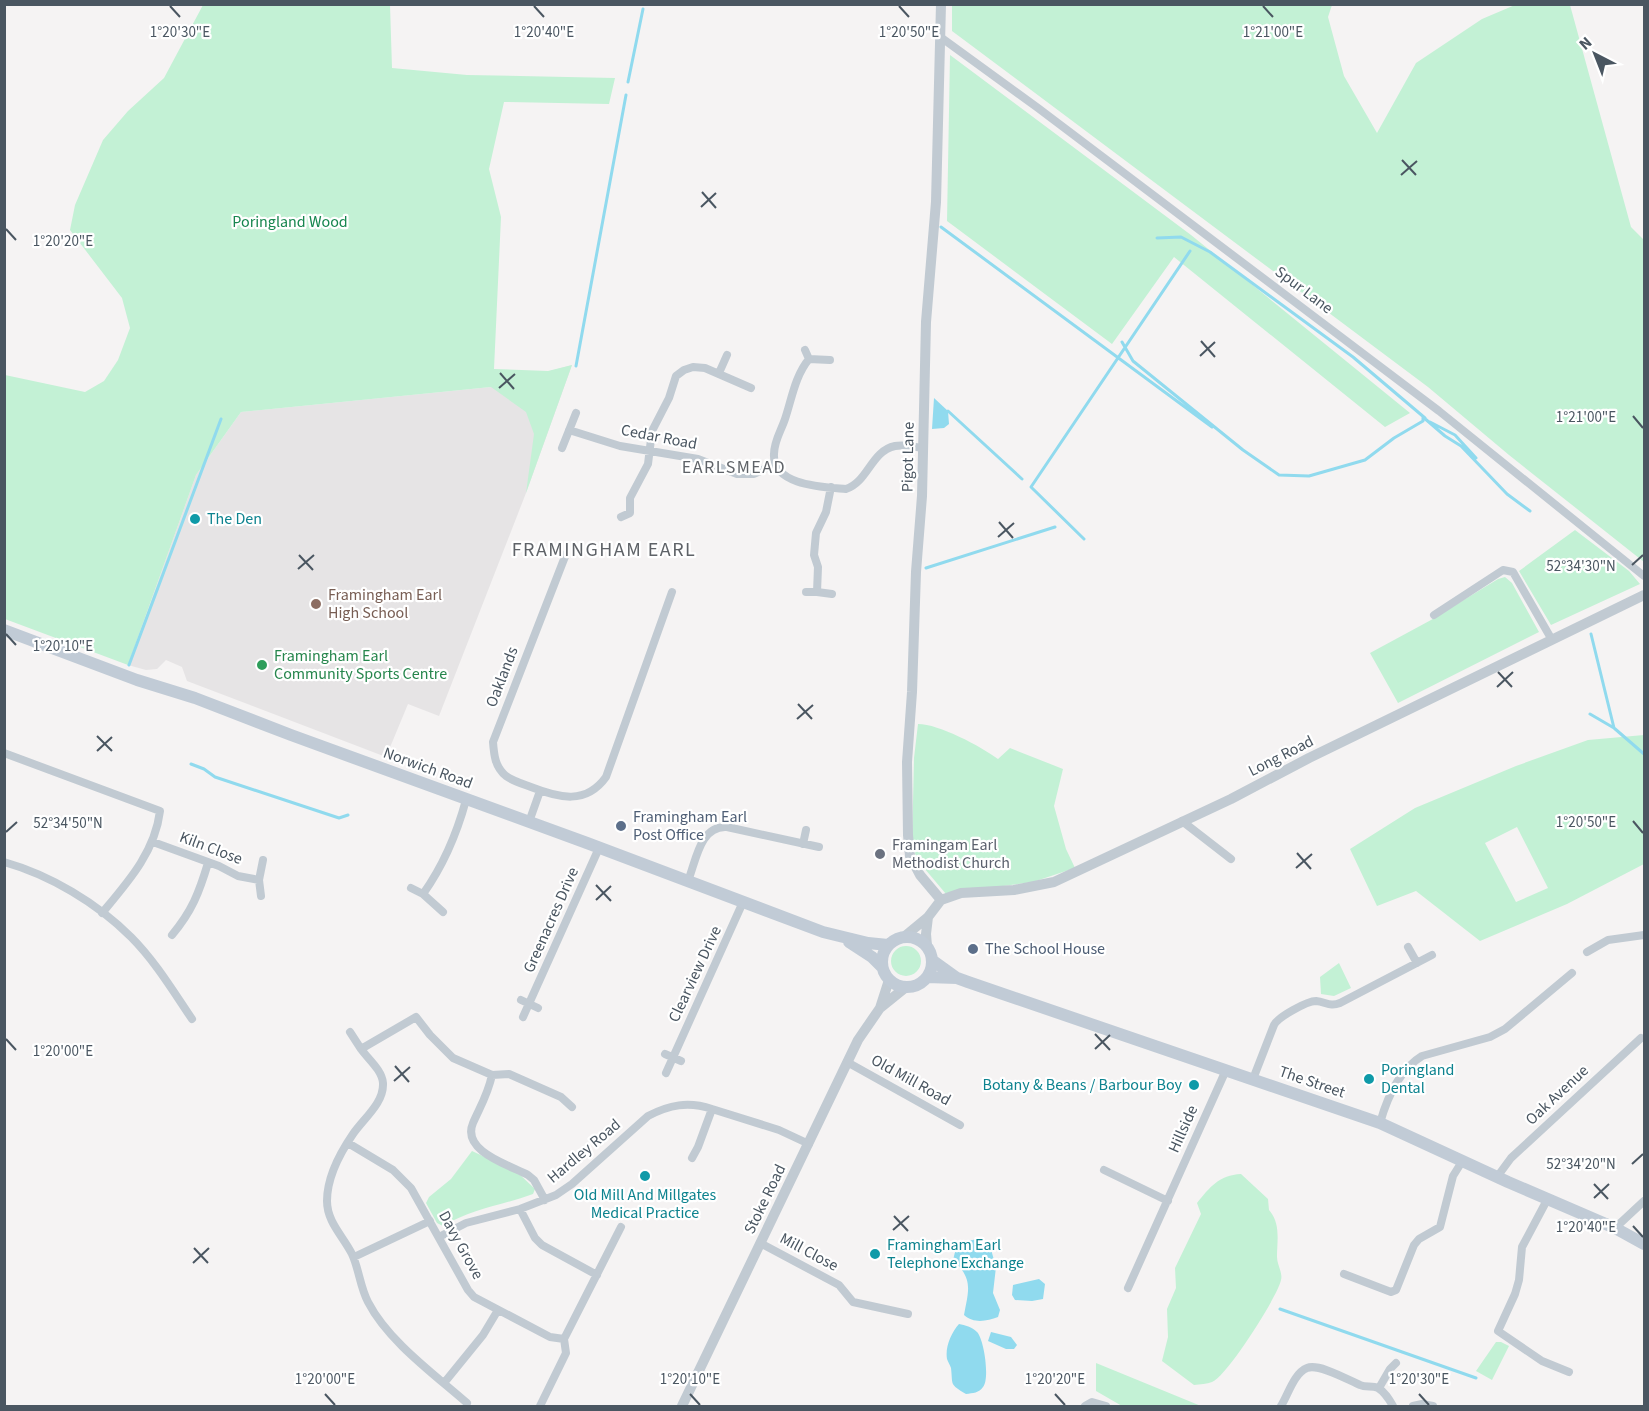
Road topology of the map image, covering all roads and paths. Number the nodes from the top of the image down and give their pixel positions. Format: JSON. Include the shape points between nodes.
{"nodes":[{"id":1,"x":941,"y":4,"type":"edge"},
{"id":2,"x":939,"y":36,"type":"junction"},
{"id":3,"x":728,"y":355,"type":"dead end"},
{"id":4,"x":830,"y":360,"type":"dead end"},
{"id":5,"x":720,"y":373,"type":"junction"},
{"id":6,"x":751,"y":388,"type":"dead end"},
{"id":7,"x":576,"y":413,"type":"dead end"},
{"id":8,"x":569,"y":430,"type":"junction"},
{"id":9,"x":562,"y":448,"type":"dead end"},
{"id":10,"x":923,"y":448,"type":"junction"},
{"id":11,"x":648,"y":452,"type":"junction"},
{"id":12,"x":776,"y":464,"type":"junction"},
{"id":13,"x":831,"y":488,"type":"junction"},
{"id":14,"x":621,"y":517,"type":"dead end"},
{"id":15,"x":566,"y":554,"type":"dead end"},
{"id":16,"x":1644,"y":576,"type":"edge"},
{"id":17,"x":672,"y":592,"type":"dead end"},
{"id":18,"x":806,"y":592,"type":"dead end"},
{"id":19,"x":817,"y":592,"type":"junction"},
{"id":20,"x":832,"y":594,"type":"dead end"},
{"id":21,"x":1644,"y":595,"type":"edge"},
{"id":22,"x":1434,"y":615,"type":"dead end"},
{"id":23,"x":4,"y":630,"type":"edge"},
{"id":24,"x":1552,"y":640,"type":"junction"},
{"id":25,"x":4,"y":753,"type":"edge"},
{"id":26,"x":540,"y":791,"type":"junction"},
{"id":27,"x":466,"y":800,"type":"junction"},
{"id":28,"x":529,"y":822,"type":"junction"},
{"id":29,"x":1182,"y":822,"type":"junction"},
{"id":30,"x":806,"y":830,"type":"dead end"},
{"id":31,"x":153,"y":842,"type":"junction"},
{"id":32,"x":803,"y":844,"type":"junction"},
{"id":33,"x":599,"y":848,"type":"junction"},
{"id":34,"x":819,"y":848,"type":"dead end"},
{"id":35,"x":1231,"y":859,"type":"dead end"},
{"id":36,"x":263,"y":860,"type":"dead end"},
{"id":37,"x":4,"y":862,"type":"edge"},
{"id":38,"x":208,"y":863,"type":"junction"},
{"id":39,"x":259,"y":880,"type":"junction"},
{"id":40,"x":688,"y":881,"type":"junction"},
{"id":41,"x":411,"y":888,"type":"dead end"},
{"id":42,"x":423,"y":894,"type":"junction"},
{"id":43,"x":261,"y":896,"type":"dead end"},
{"id":44,"x":941,"y":900,"type":"junction"},
{"id":45,"x":742,"y":902,"type":"junction"},
{"id":46,"x":443,"y":912,"type":"dead end"},
{"id":47,"x":102,"y":913,"type":"junction"},
{"id":48,"x":928,"y":917,"type":"junction"},
{"id":49,"x":1644,"y":935,"type":"edge"},
{"id":50,"x":172,"y":936,"type":"dead end"},
{"id":51,"x":905,"y":936,"type":"junction"},
{"id":52,"x":841,"y":937,"type":"junction"},
{"id":53,"x":888,"y":945,"type":"junction"},
{"id":54,"x":927,"y":946,"type":"junction"},
{"id":55,"x":1408,"y":947,"type":"dead end"},
{"id":56,"x":1587,"y":951,"type":"dead end"},
{"id":57,"x":1432,"y":955,"type":"dead end"},
{"id":58,"x":932,"y":960,"type":"junction"},
{"id":59,"x":1417,"y":963,"type":"junction"},
{"id":60,"x":882,"y":967,"type":"junction"},
{"id":61,"x":1572,"y":973,"type":"dead end"},
{"id":62,"x":927,"y":977,"type":"junction"},
{"id":63,"x":957,"y":978,"type":"junction"},
{"id":64,"x":889,"y":980,"type":"junction"},
{"id":65,"x":906,"y":987,"type":"junction"},
{"id":66,"x":880,"y":1008,"type":"junction"},
{"id":67,"x":523,"y":1017,"type":"dead end"},
{"id":68,"x":192,"y":1019,"type":"dead end"},
{"id":69,"x":351,"y":1032,"type":"dead end"},
{"id":70,"x":1641,"y":1038,"type":"dead end"},
{"id":71,"x":360,"y":1049,"type":"junction"},
{"id":72,"x":847,"y":1062,"type":"junction"},
{"id":73,"x":1226,"y":1070,"type":"junction"},
{"id":74,"x":666,"y":1073,"type":"dead end"},
{"id":75,"x":492,"y":1075,"type":"junction"},
{"id":76,"x":1253,"y":1079,"type":"junction"},
{"id":77,"x":572,"y":1107,"type":"dead end"},
{"id":78,"x":712,"y":1109,"type":"junction"},
{"id":79,"x":1380,"y":1123,"type":"junction"},
{"id":80,"x":960,"y":1125,"type":"dead end"},
{"id":81,"x":348,"y":1143,"type":"junction"},
{"id":82,"x":809,"y":1144,"type":"junction"},
{"id":83,"x":692,"y":1158,"type":"dead end"},
{"id":84,"x":1463,"y":1160,"type":"junction"},
{"id":85,"x":1104,"y":1170,"type":"dead end"},
{"id":86,"x":1497,"y":1177,"type":"junction"},
{"id":87,"x":544,"y":1200,"type":"junction"},
{"id":88,"x":1547,"y":1200,"type":"junction"},
{"id":89,"x":1168,"y":1201,"type":"junction"},
{"id":90,"x":1644,"y":1201,"type":"edge"},
{"id":91,"x":520,"y":1209,"type":"junction"},
{"id":92,"x":430,"y":1221,"type":"junction"},
{"id":93,"x":621,"y":1227,"type":"dead end"},
{"id":94,"x":1615,"y":1228,"type":"junction"},
{"id":95,"x":439,"y":1237,"type":"junction"},
{"id":96,"x":760,"y":1243,"type":"junction"},
{"id":97,"x":1644,"y":1244,"type":"edge"},
{"id":98,"x":354,"y":1257,"type":"junction"},
{"id":99,"x":1344,"y":1274,"type":"dead end"},
{"id":100,"x":597,"y":1275,"type":"junction"},
{"id":101,"x":1128,"y":1288,"type":"dead end"},
{"id":102,"x":498,"y":1310,"type":"junction"},
{"id":103,"x":908,"y":1314,"type":"dead end"},
{"id":104,"x":564,"y":1339,"type":"junction"},
{"id":105,"x":1396,"y":1363,"type":"dead end"},
{"id":106,"x":1569,"y":1372,"type":"dead end"},
{"id":107,"x":444,"y":1383,"type":"junction"},
{"id":108,"x":1379,"y":1389,"type":"junction"},
{"id":109,"x":467,"y":1403,"type":"dead end"},
{"id":110,"x":540,"y":1407,"type":"edge"},
{"id":111,"x":682,"y":1407,"type":"edge"},
{"id":112,"x":1084,"y":1407,"type":"edge"},
{"id":113,"x":1106,"y":1407,"type":"edge"},
{"id":114,"x":1281,"y":1407,"type":"edge"},
{"id":115,"x":1393,"y":1407,"type":"edge"},
{"id":116,"x":1413,"y":1407,"type":"edge"},
{"id":117,"x":1433,"y":1407,"type":"edge"}],
"edges":[{"from":1,"to":2,"type":"street","name":"Pigot Lane"},
{"from":2,"to":10,"type":"street","name":"Pigot Lane","via":[[938,150],[926,322]]},
{"from":2,"to":16,"type":"street","name":"Spur Lane","via":[[1439,411]]},
{"from":3,"to":5,"type":"street"},
{"from":4,"to":12,"type":"street","via":[[807,354],[777,438],[773,458]]},
{"from":5,"to":6,"type":"street"},
{"from":5,"to":11,"type":"street","via":[[693,367],[676,376],[652,431]]},
{"from":7,"to":8,"type":"street"},
{"from":8,"to":9,"type":"street"},
{"from":8,"to":11,"type":"street","name":"Cedar Road"},
{"from":10,"to":13,"type":"street","via":[[887,448],[853,486]]},
{"from":10,"to":44,"type":"street","name":"Pigot Lane","via":[[907,762],[908,835],[910,856]]},
{"from":11,"to":12,"type":"street","name":"Cedar Road","via":[[698,459],[737,474],[754,474]]},
{"from":11,"to":14,"type":"street","via":[[648,464],[630,498],[634,513]]},
{"from":12,"to":13,"type":"street","via":[[789,479]]},
{"from":13,"to":19,"type":"street","via":[[816,533]]},
{"from":15,"to":26,"type":"street","name":"Oaklands","via":[[493,742],[494,757],[505,775]]},
{"from":17,"to":26,"type":"street","name":"Oaklands","via":[[599,788],[575,797]]},
{"from":18,"to":19,"type":"street"},
{"from":19,"to":20,"type":"street"},
{"from":21,"to":24,"type":"street","name":"Long Road"},
{"from":22,"to":24,"type":"street","via":[[1503,570],[1513,572]]},
{"from":23,"to":27,"type":"main road","name":"Norwich Road"},
{"from":24,"to":29,"type":"street","name":"Long Road"},
{"from":25,"to":31,"type":"street","via":[[160,811]]},
{"from":26,"to":28,"type":"street"},
{"from":27,"to":28,"type":"main road","name":"Norwich Road"},
{"from":27,"to":42,"type":"street","via":[[442,865]]},
{"from":28,"to":33,"type":"main road","name":"Norwich Road"},
{"from":29,"to":35,"type":"street"},
{"from":29,"to":44,"type":"street","name":"Long Road","via":[[1054,882],[1014,890],[961,893]]},
{"from":30,"to":32,"type":"street"},
{"from":31,"to":38,"type":"street","name":"Kiln Close"},
{"from":31,"to":47,"type":"street","via":[[130,880]]},
{"from":32,"to":34,"type":"street"},
{"from":32,"to":40,"type":"street","via":[[717,827],[706,836]]},
{"from":33,"to":40,"type":"main road","name":"Norwich Road"},
{"from":33,"to":67,"type":"street","name":"Greenacres Drive"},
{"from":36,"to":39,"type":"street","name":"Kiln Close"},
{"from":37,"to":47,"type":"street","via":[[45,878]]},
{"from":38,"to":39,"type":"street","name":"Kiln Close"},
{"from":38,"to":50,"type":"street","via":[[196,901]]},
{"from":39,"to":43,"type":"street","name":"Kiln Close"},
{"from":40,"to":45,"type":"main road","name":"Norwich Road"},
{"from":41,"to":42,"type":"street"},
{"from":42,"to":46,"type":"street"},
{"from":44,"to":48,"type":"street"},
{"from":45,"to":52,"type":"main road","name":"Norwich Road"},
{"from":45,"to":74,"type":"street","name":"Clearview Drive"},
{"from":47,"to":68,"type":"street","via":[[150,959]]},
{"from":48,"to":51,"type":"street"},
{"from":48,"to":54,"type":"street"},
{"from":49,"to":56,"type":"street","via":[[1608,940]]},
{"from":51,"to":53,"type":"main road"},
{"from":51,"to":54,"type":"main road"},
{"from":52,"to":53,"type":"main road","name":"Norwich Road"},
{"from":52,"to":60,"type":"main road","name":"Norwich Road"},
{"from":53,"to":60,"type":"main road"},
{"from":54,"to":58,"type":"main road"},
{"from":55,"to":59,"type":"street"},
{"from":57,"to":59,"type":"street"},
{"from":58,"to":62,"type":"main road"},
{"from":58,"to":63,"type":"main road","name":"The Street"},
{"from":59,"to":76,"type":"street","via":[[1333,1006],[1311,1002],[1279,1018]]},
{"from":60,"to":64,"type":"main road"},
{"from":61,"to":79,"type":"street","via":[[1505,1029],[1422,1056],[1410,1064],[1385,1104]]},
{"from":62,"to":63,"type":"main road","name":"The Street"},
{"from":62,"to":65,"type":"main road","name":"The Street"},
{"from":63,"to":73,"type":"main road","name":"The Street"},
{"from":64,"to":65,"type":"main road"},
{"from":64,"to":66,"type":"street","name":"Stoke Road"},
{"from":65,"to":66,"type":"street","name":"Stoke Road"},
{"from":66,"to":72,"type":"street","name":"Stoke Road"},
{"from":69,"to":71,"type":"street"},
{"from":70,"to":86,"type":"street","name":"Oak Avenue","via":[[1511,1158]]},
{"from":71,"to":75,"type":"street","via":[[416,1017],[453,1058]]},
{"from":71,"to":81,"type":"street","via":[[381,1075],[383,1084],[376,1105]]},
{"from":72,"to":80,"type":"street","name":"Old Mill Road"},
{"from":72,"to":82,"type":"street","name":"Stoke Road"},
{"from":73,"to":76,"type":"main road","name":"The Street"},
{"from":73,"to":89,"type":"street","name":"Hillside"},
{"from":75,"to":77,"type":"street","via":[[509,1074],[561,1097]]},
{"from":75,"to":87,"type":"street","via":[[472,1125],[473,1142],[480,1150],[528,1175]]},
{"from":76,"to":79,"type":"main road","name":"The Street"},
{"from":78,"to":82,"type":"street","name":"Hardley Road"},
{"from":78,"to":83,"type":"street"},
{"from":78,"to":87,"type":"street","name":"Hardley Road","via":[[675,1105],[648,1116],[572,1184]]},
{"from":79,"to":84,"type":"main road","name":"The Street"},
{"from":81,"to":92,"type":"street","name":"Davy Grove","via":[[403,1179]]},
{"from":81,"to":98,"type":"street","via":[[332,1175],[327,1204],[330,1218]]},
{"from":82,"to":96,"type":"street","name":"Stoke Road"},
{"from":84,"to":86,"type":"main road","name":"The Street"},
{"from":84,"to":99,"type":"street","via":[[1453,1176],[1440,1227],[1414,1245],[1396,1290],[1391,1292]]},
{"from":85,"to":89,"type":"street"},
{"from":86,"to":88,"type":"main road","name":"The Street"},
{"from":87,"to":91,"type":"street","name":"Hardley Road"},
{"from":88,"to":94,"type":"main road","name":"The Street"},
{"from":88,"to":106,"type":"street","via":[[1522,1247],[1519,1280],[1498,1331],[1542,1361]]},
{"from":89,"to":101,"type":"street","name":"Hillside"},
{"from":90,"to":94,"type":"street"},
{"from":91,"to":95,"type":"street","name":"Hardley Road","via":[[466,1223]]},
{"from":91,"to":100,"type":"street","via":[[542,1245]]},
{"from":92,"to":95,"type":"street","name":"Davy Grove"},
{"from":92,"to":98,"type":"street"},
{"from":93,"to":100,"type":"street"},
{"from":94,"to":97,"type":"main road","name":"The Street"},
{"from":95,"to":102,"type":"street","name":"Davy Grove","via":[[468,1290]]},
{"from":96,"to":103,"type":"street","name":"Mill Close","via":[[839,1285],[853,1302]]},
{"from":96,"to":111,"type":"street","name":"Stoke Road"},
{"from":98,"to":107,"type":"street","via":[[367,1301],[382,1324]]},
{"from":100,"to":104,"type":"street"},
{"from":102,"to":104,"type":"street","name":"Davy Grove","via":[[550,1337]]},
{"from":102,"to":107,"type":"street"},
{"from":104,"to":110,"type":"street","via":[[566,1353]]},
{"from":105,"to":108,"type":"street"},
{"from":107,"to":109,"type":"street"},
{"from":108,"to":114,"type":"street","via":[[1364,1387],[1318,1367],[1306,1368]]},
{"from":108,"to":115,"type":"street"},
{"from":112,"to":113,"type":"street","via":[[1092,1402]]},
{"from":116,"to":117,"type":"street"}]}
